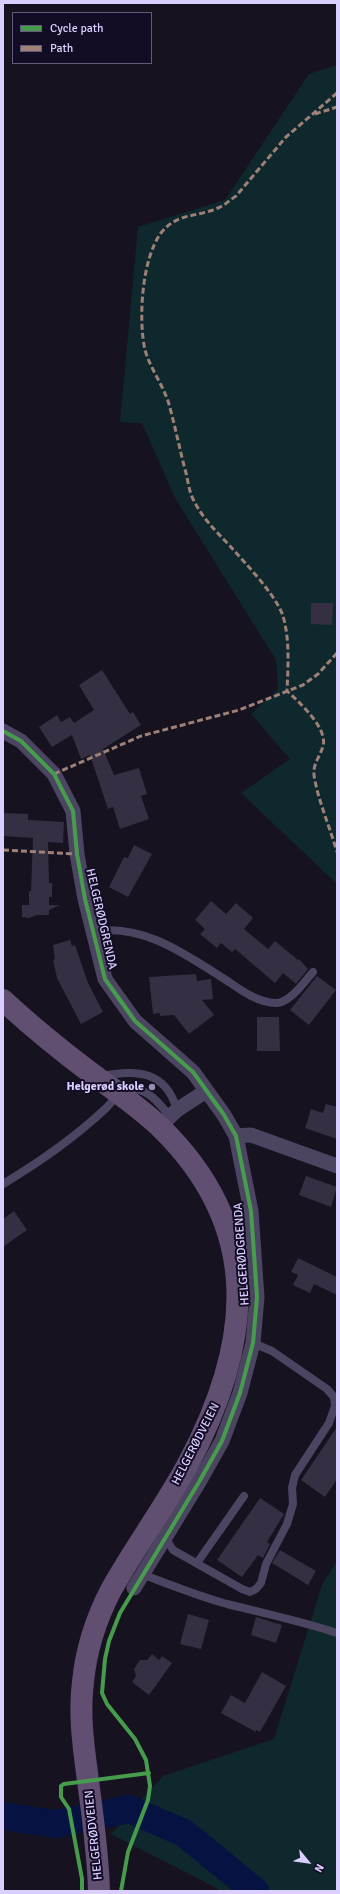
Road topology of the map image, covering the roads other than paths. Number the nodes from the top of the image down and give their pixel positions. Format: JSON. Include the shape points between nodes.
{"nodes":[{"id":1,"x":3,"y":731,"type":"edge"},
{"id":2,"x":92,"y":932,"type":"junction"},
{"id":3,"x":313,"y":972,"type":"dead end"},
{"id":4,"x":3,"y":1000,"type":"edge"},
{"id":5,"x":96,"y":1077,"type":"junction"},
{"id":6,"x":206,"y":1091,"type":"junction"},
{"id":7,"x":118,"y":1093,"type":"junction"},
{"id":8,"x":169,"y":1118,"type":"junction"},
{"id":9,"x":236,"y":1136,"type":"junction"},
{"id":10,"x":337,"y":1166,"type":"edge"},
{"id":11,"x":3,"y":1184,"type":"edge"},
{"id":12,"x":253,"y":1342,"type":"junction"},
{"id":13,"x":244,"y":1496,"type":"dead end"},
{"id":14,"x":165,"y":1538,"type":"junction"},
{"id":15,"x":197,"y":1563,"type":"junction"},
{"id":16,"x":142,"y":1574,"type":"junction"},
{"id":17,"x":134,"y":1588,"type":"dead end"},
{"id":18,"x":337,"y":1633,"type":"edge"},
{"id":19,"x":99,"y":1891,"type":"edge"}],
"edges":[{"from":1,"to":2,"type":"street","name":"HELGERØDGRENDA","via":[[21,741],[54,774],[73,811],[77,854]]},
{"from":2,"to":3,"type":"lane","name":"HELGERØDGRENDA","via":[[123,930],[150,938],[186,954],[245,993],[277,1003],[288,999]]},
{"from":2,"to":6,"type":"street","name":"HELGERØDGRENDA","via":[[105,979],[116,996],[135,1021],[193,1072]]},
{"from":4,"to":5,"type":"main road","name":"HELGERØDVEIEN","via":[[53,1044]]},
{"from":5,"to":7,"type":"main road","name":"HELGERØDVEIEN"},
{"from":5,"to":8,"type":"lane","via":[[123,1072],[147,1074],[166,1086],[173,1096]]},
{"from":6,"to":8,"type":"street"},
{"from":6,"to":9,"type":"street","name":"HELGERØDGRENDA"},
{"from":7,"to":8,"type":"main road","name":"HELGERØDVEIEN"},
{"from":7,"to":11,"type":"lane","via":[[106,1109],[90,1123]]},
{"from":8,"to":19,"type":"main road","name":"HELGERØDVEIEN","via":[[209,1190],[231,1243],[238,1283],[237,1320],[229,1367],[207,1427],[187,1466],[111,1590],[102,1607],[89,1647],[82,1683],[81,1714],[98,1856]]},
{"from":9,"to":10,"type":"street","via":[[251,1135]]},
{"from":9,"to":12,"type":"street","name":"HELGERØDGRENDA","via":[[251,1211],[257,1297]]},
{"from":12,"to":14,"type":"street","name":"HELGERØDGRENDA","via":[[240,1393],[222,1441]]},
{"from":12,"to":15,"type":"lane","via":[[272,1351],[327,1389],[334,1397],[335,1406],[329,1423],[295,1475],[292,1511],[266,1564],[261,1583],[256,1589],[250,1592]]},
{"from":13,"to":15,"type":"lane"},
{"from":14,"to":15,"type":"lane","via":[[173,1550]]},
{"from":14,"to":16,"type":"street","name":"HELGERØDGRENDA"},
{"from":16,"to":17,"type":"street","name":"HELGERØDGRENDA"},
{"from":16,"to":18,"type":"lane","via":[[227,1604]]}]}
